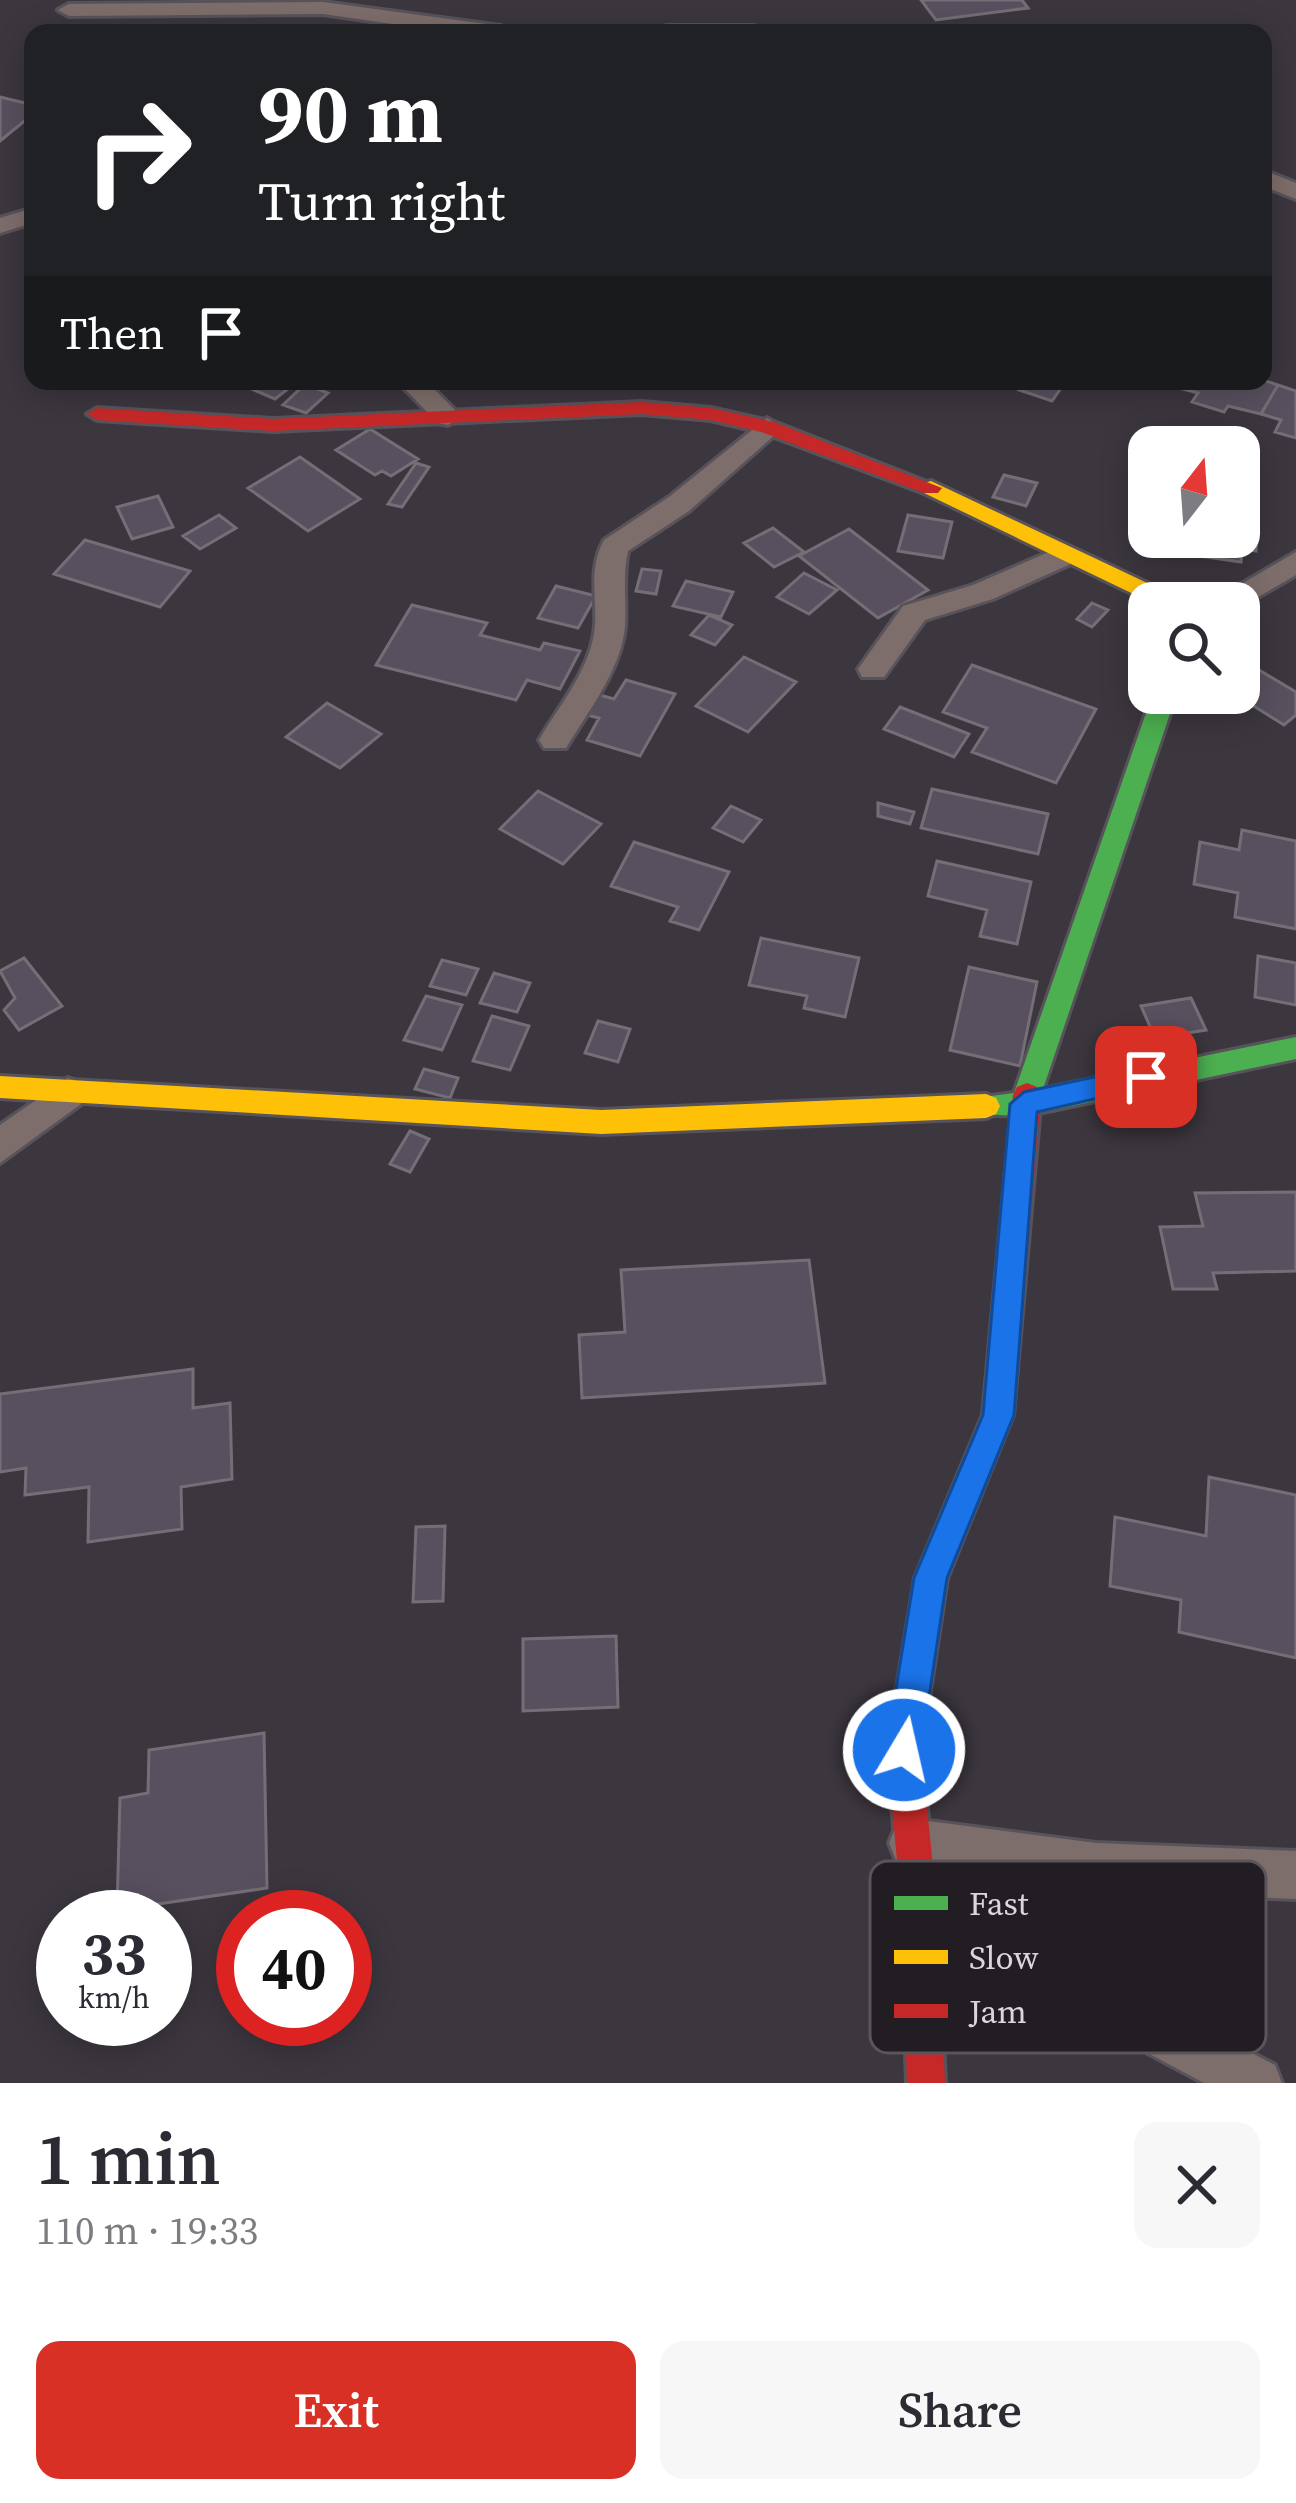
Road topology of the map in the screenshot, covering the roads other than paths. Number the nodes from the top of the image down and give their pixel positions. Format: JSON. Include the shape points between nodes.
{"nodes":[{"id":1,"x":69,"y":10,"type":"dead end"},
{"id":2,"x":437,"y":24,"type":"edge"},
{"id":3,"x":420,"y":390,"type":"edge"},
{"id":4,"x":97,"y":414,"type":"dead end"},
{"id":5,"x":448,"y":417,"type":"junction"},
{"id":6,"x":767,"y":427,"type":"junction"},
{"id":7,"x":1065,"y":555,"type":"junction"},
{"id":8,"x":1296,"y":562,"type":"edge"},
{"id":9,"x":1260,"y":582,"type":"edge"},
{"id":10,"x":1128,"y":584,"type":"edge"},
{"id":11,"x":873,"y":669,"type":"dead end"},
{"id":12,"x":1158,"y":714,"type":"edge"},
{"id":13,"x":555,"y":740,"type":"dead end"},
{"id":14,"x":1296,"y":1048,"type":"edge"},
{"id":15,"x":0,"y":1087,"type":"edge"},
{"id":16,"x":68,"y":1093,"type":"junction"},
{"id":17,"x":1024,"y":1104,"type":"junction"},
{"id":18,"x":0,"y":1147,"type":"edge"},
{"id":19,"x":913,"y":1843,"type":"junction"},
{"id":20,"x":915,"y":1861,"type":"edge"},
{"id":21,"x":1050,"y":1861,"type":"edge"},
{"id":22,"x":1266,"y":1874,"type":"edge"},
{"id":23,"x":1296,"y":1875,"type":"edge"},
{"id":24,"x":925,"y":2053,"type":"edge"},
{"id":25,"x":1198,"y":2053,"type":"edge"},
{"id":26,"x":926,"y":2083,"type":"edge"},
{"id":27,"x":1257,"y":2083,"type":"edge"}],
"edges":[{"from":1,"to":2,"type":"street","via":[[323,8]]},
{"from":3,"to":5,"type":"street"},
{"from":4,"to":5,"type":"street","via":[[273,424]]},
{"from":5,"to":6,"type":"street","via":[[642,408]]},
{"from":6,"to":7,"type":"street","via":[[927,486]]},
{"from":6,"to":13,"type":"street","via":[[680,504],[614,548],[610,630]]},
{"from":7,"to":10,"type":"street"},
{"from":7,"to":11,"type":"street","via":[[914,613]]},
{"from":8,"to":9,"type":"street"},
{"from":12,"to":17,"type":"street"},
{"from":14,"to":17,"type":"street"},
{"from":15,"to":16,"type":"street"},
{"from":16,"to":17,"type":"street","via":[[601,1122]]},
{"from":16,"to":18,"type":"street"},
{"from":17,"to":19,"type":"street","via":[[998,1415],[931,1578],[904,1750]]},
{"from":19,"to":20,"type":"street"},
{"from":19,"to":21,"type":"street"},
{"from":22,"to":23,"type":"street"},
{"from":24,"to":26,"type":"street"},
{"from":25,"to":27,"type":"street"}]}
